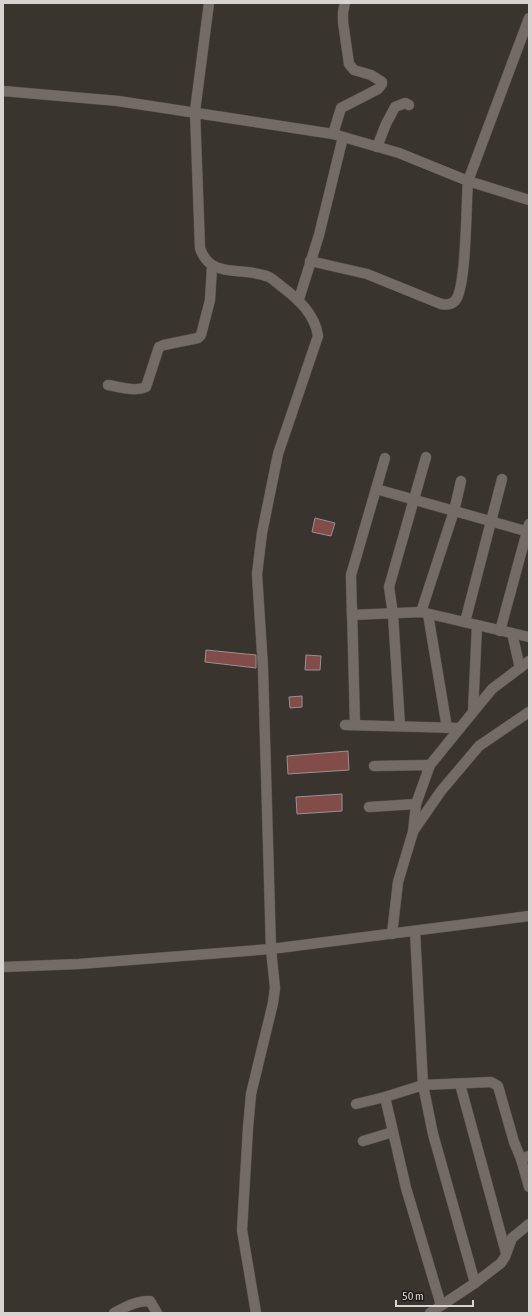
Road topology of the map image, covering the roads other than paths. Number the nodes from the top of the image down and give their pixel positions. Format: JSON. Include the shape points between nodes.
{"nodes":[{"id":1,"x":209,"y":3,"type":"edge"},
{"id":2,"x":345,"y":3,"type":"edge"},
{"id":3,"x":529,"y":18,"type":"edge"},
{"id":4,"x":3,"y":91,"type":"edge"},
{"id":5,"x":409,"y":105,"type":"dead end"},
{"id":6,"x":195,"y":111,"type":"junction"},
{"id":7,"x":332,"y":134,"type":"junction"},
{"id":8,"x":343,"y":137,"type":"junction"},
{"id":9,"x":378,"y":147,"type":"junction"},
{"id":10,"x":468,"y":181,"type":"junction"},
{"id":11,"x":529,"y":200,"type":"edge"},
{"id":12,"x":310,"y":261,"type":"junction"},
{"id":13,"x":212,"y":267,"type":"junction"},
{"id":14,"x":299,"y":299,"type":"junction"},
{"id":15,"x":108,"y":385,"type":"dead end"},
{"id":16,"x":426,"y":457,"type":"dead end"},
{"id":17,"x":386,"y":458,"type":"dead end"},
{"id":18,"x":502,"y":479,"type":"dead end"},
{"id":19,"x":461,"y":481,"type":"dead end"},
{"id":20,"x":376,"y":489,"type":"junction"},
{"id":21,"x":413,"y":500,"type":"junction"},
{"id":22,"x":454,"y":511,"type":"junction"},
{"id":23,"x":490,"y":521,"type":"junction"},
{"id":24,"x":528,"y":529,"type":"edge"},
{"id":25,"x":351,"y":590,"type":"dead end"},
{"id":26,"x":425,"y":613,"type":"junction"},
{"id":27,"x":393,"y":614,"type":"junction"},
{"id":28,"x":352,"y":615,"type":"junction"},
{"id":29,"x":465,"y":622,"type":"junction"},
{"id":30,"x":477,"y":625,"type":"junction"},
{"id":31,"x":500,"y":631,"type":"junction"},
{"id":32,"x":512,"y":633,"type":"junction"},
{"id":33,"x":529,"y":637,"type":"edge"},
{"id":34,"x":529,"y":662,"type":"edge"},
{"id":35,"x":520,"y":668,"type":"junction"},
{"id":36,"x":473,"y":712,"type":"junction"},
{"id":37,"x":529,"y":712,"type":"edge"},
{"id":38,"x":400,"y":726,"type":"junction"},
{"id":39,"x":447,"y":728,"type":"junction"},
{"id":40,"x":460,"y":728,"type":"junction"},
{"id":41,"x":430,"y":765,"type":"junction"},
{"id":42,"x":374,"y":766,"type":"dead end"},
{"id":43,"x":416,"y":804,"type":"junction"},
{"id":44,"x":369,"y":807,"type":"dead end"},
{"id":45,"x":413,"y":832,"type":"junction"},
{"id":46,"x":529,"y":916,"type":"edge"},
{"id":47,"x":415,"y":931,"type":"junction"},
{"id":48,"x":392,"y":934,"type":"junction"},
{"id":49,"x":271,"y":949,"type":"junction"},
{"id":50,"x":3,"y":967,"type":"edge"},
{"id":51,"x":423,"y":1084,"type":"junction"},
{"id":52,"x":460,"y":1084,"type":"junction"},
{"id":53,"x":385,"y":1097,"type":"junction"},
{"id":54,"x":356,"y":1104,"type":"dead end"},
{"id":55,"x":393,"y":1132,"type":"junction"},
{"id":56,"x":363,"y":1141,"type":"dead end"},
{"id":57,"x":525,"y":1157,"type":"edge"},
{"id":58,"x":529,"y":1187,"type":"edge"},
{"id":59,"x":529,"y":1224,"type":"edge"},
{"id":60,"x":506,"y":1253,"type":"junction"},
{"id":61,"x":475,"y":1283,"type":"junction"},
{"id":62,"x":441,"y":1305,"type":"junction"},
{"id":63,"x":114,"y":1313,"type":"edge"},
{"id":64,"x":157,"y":1313,"type":"edge"},
{"id":65,"x":256,"y":1313,"type":"edge"},
{"id":66,"x":430,"y":1313,"type":"edge"}],
"edges":[{"from":1,"to":6,"type":"street"},
{"from":2,"to":7,"type":"street","via":[[343,17],[349,64],[354,70],[371,76],[382,84],[378,89],[341,108]]},
{"from":3,"to":10,"type":"street"},
{"from":4,"to":6,"type":"street"},
{"from":5,"to":9,"type":"street","via":[[405,103],[395,107]]},
{"from":6,"to":7,"type":"street"},
{"from":6,"to":13,"type":"street","via":[[200,248],[203,259]]},
{"from":7,"to":8,"type":"street"},
{"from":8,"to":9,"type":"street"},
{"from":8,"to":12,"type":"street","via":[[319,235]]},
{"from":9,"to":10,"type":"street"},
{"from":10,"to":11,"type":"street"},
{"from":10,"to":12,"type":"street","via":[[460,291],[456,300],[448,305],[367,274]]},
{"from":12,"to":14,"type":"street"},
{"from":13,"to":14,"type":"street","via":[[269,277]]},
{"from":13,"to":15,"type":"street","via":[[210,300],[201,335],[198,338],[159,347],[146,387],[131,389]]},
{"from":14,"to":49,"type":"street","via":[[317,326],[318,336],[278,454],[262,533],[257,574],[263,676]]},
{"from":16,"to":21,"type":"street"},
{"from":17,"to":20,"type":"street"},
{"from":18,"to":23,"type":"street"},
{"from":19,"to":22,"type":"street"},
{"from":20,"to":21,"type":"street"},
{"from":20,"to":28,"type":"street","via":[[351,575]]},
{"from":21,"to":22,"type":"street"},
{"from":21,"to":27,"type":"street","via":[[389,587]]},
{"from":22,"to":23,"type":"street"},
{"from":22,"to":26,"type":"street"},
{"from":23,"to":24,"type":"street"},
{"from":23,"to":29,"type":"street"},
{"from":24,"to":31,"type":"street"},
{"from":25,"to":28,"type":"street"},
{"from":26,"to":27,"type":"street"},
{"from":26,"to":29,"type":"street"},
{"from":26,"to":39,"type":"street"},
{"from":27,"to":28,"type":"street"},
{"from":27,"to":38,"type":"street"},
{"from":28,"to":38,"type":"street","via":[[350,725]]},
{"from":29,"to":30,"type":"street"},
{"from":30,"to":31,"type":"street"},
{"from":30,"to":36,"type":"street"},
{"from":31,"to":32,"type":"street"},
{"from":32,"to":33,"type":"street"},
{"from":32,"to":35,"type":"street"},
{"from":34,"to":35,"type":"street"},
{"from":35,"to":36,"type":"street","via":[[492,688]]},
{"from":36,"to":40,"type":"street"},
{"from":37,"to":45,"type":"street","via":[[479,746],[440,791]]},
{"from":38,"to":39,"type":"street"},
{"from":39,"to":40,"type":"street"},
{"from":40,"to":41,"type":"street"},
{"from":41,"to":42,"type":"street"},
{"from":41,"to":43,"type":"street"},
{"from":43,"to":44,"type":"street"},
{"from":43,"to":45,"type":"street"},
{"from":45,"to":48,"type":"street","via":[[398,882]]},
{"from":46,"to":47,"type":"street"},
{"from":47,"to":48,"type":"street"},
{"from":47,"to":51,"type":"street"},
{"from":48,"to":49,"type":"street"},
{"from":49,"to":50,"type":"street","via":[[78,964]]},
{"from":49,"to":65,"type":"street","via":[[275,988],[252,1094],[242,1230]]},
{"from":51,"to":52,"type":"street"},
{"from":51,"to":53,"type":"street"},
{"from":51,"to":61,"type":"street","via":[[433,1134]]},
{"from":52,"to":57,"type":"street","via":[[491,1082],[498,1086],[514,1142]]},
{"from":52,"to":60,"type":"street"},
{"from":53,"to":54,"type":"street"},
{"from":53,"to":55,"type":"street"},
{"from":55,"to":56,"type":"street"},
{"from":55,"to":62,"type":"street","via":[[406,1188]]},
{"from":57,"to":58,"type":"street"},
{"from":59,"to":60,"type":"street","via":[[512,1238]]},
{"from":60,"to":61,"type":"street","via":[[501,1263]]},
{"from":61,"to":62,"type":"street"},
{"from":62,"to":66,"type":"street"},
{"from":63,"to":64,"type":"street","via":[[129,1305],[145,1301],[150,1302]]}]}
